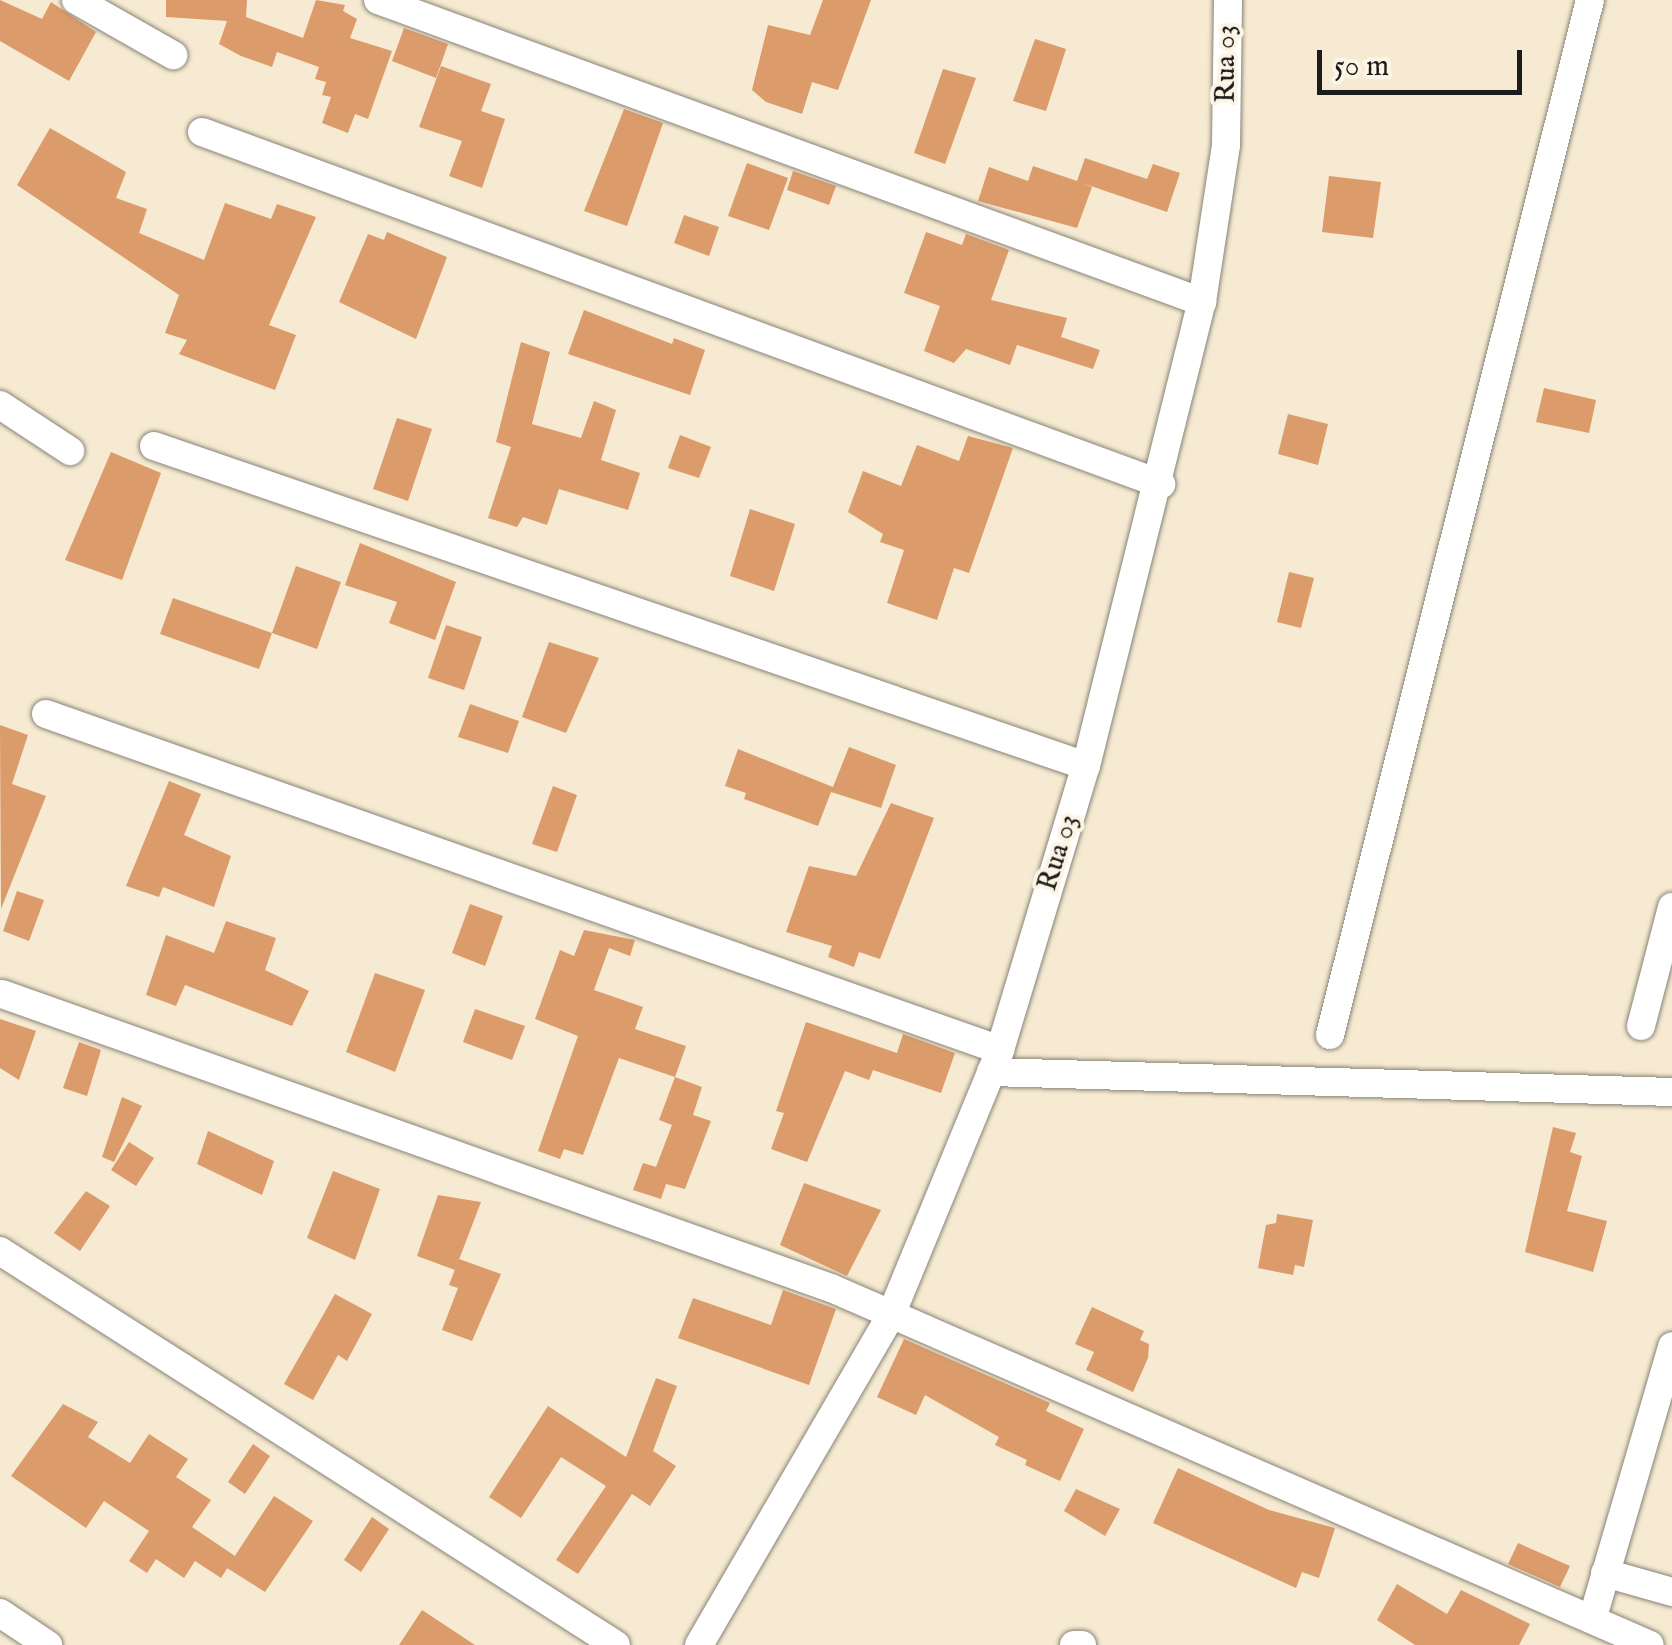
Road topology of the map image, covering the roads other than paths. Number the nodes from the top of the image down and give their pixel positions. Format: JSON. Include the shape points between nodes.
{"nodes":[{"id":1,"x":76,"y":0,"type":"edge"},
{"id":2,"x":378,"y":0,"type":"edge"},
{"id":3,"x":1228,"y":0,"type":"edge"},
{"id":4,"x":1590,"y":0,"type":"edge"},
{"id":5,"x":173,"y":55,"type":"dead end"},
{"id":6,"x":202,"y":132,"type":"dead end"},
{"id":7,"x":1202,"y":302,"type":"junction"},
{"id":8,"x":0,"y":405,"type":"edge"},
{"id":9,"x":154,"y":446,"type":"dead end"},
{"id":10,"x":70,"y":452,"type":"dead end"},
{"id":11,"x":1161,"y":484,"type":"junction"},
{"id":12,"x":46,"y":714,"type":"dead end"},
{"id":13,"x":1086,"y":766,"type":"junction"},
{"id":14,"x":1672,"y":908,"type":"edge"},
{"id":15,"x":2,"y":994,"type":"edge"},
{"id":16,"x":1641,"y":1026,"type":"dead end"},
{"id":17,"x":1330,"y":1035,"type":"dead end"},
{"id":18,"x":995,"y":1061,"type":"junction"},
{"id":19,"x":1672,"y":1092,"type":"edge"},
{"id":20,"x":0,"y":1251,"type":"edge"},
{"id":21,"x":891,"y":1315,"type":"junction"},
{"id":22,"x":1672,"y":1346,"type":"edge"},
{"id":23,"x":1606,"y":1572,"type":"junction"},
{"id":24,"x":1672,"y":1592,"type":"edge"},
{"id":25,"x":0,"y":1614,"type":"edge"},
{"id":26,"x":1592,"y":1617,"type":"junction"},
{"id":27,"x":48,"y":1645,"type":"edge"},
{"id":28,"x":616,"y":1645,"type":"edge"},
{"id":29,"x":699,"y":1645,"type":"edge"},
{"id":30,"x":1650,"y":1645,"type":"edge"}],
"edges":[{"from":1,"to":5,"type":"street"},
{"from":2,"to":7,"type":"street"},
{"from":3,"to":7,"type":"street","name":"Rua 03","via":[[1226,145]]},
{"from":4,"to":17,"type":"street"},
{"from":6,"to":11,"type":"street"},
{"from":7,"to":11,"type":"street","name":"Rua 03"},
{"from":8,"to":10,"type":"street"},
{"from":9,"to":13,"type":"street"},
{"from":11,"to":13,"type":"street","name":"Rua 03"},
{"from":12,"to":18,"type":"street"},
{"from":13,"to":18,"type":"street","name":"Rua 03"},
{"from":14,"to":16,"type":"street"},
{"from":15,"to":21,"type":"street"},
{"from":18,"to":19,"type":"street"},
{"from":18,"to":21,"type":"street","name":"Rua 03"},
{"from":20,"to":28,"type":"street"},
{"from":21,"to":26,"type":"street"},
{"from":21,"to":29,"type":"street","name":"Rua 03"},
{"from":22,"to":23,"type":"street"},
{"from":23,"to":24,"type":"street"},
{"from":23,"to":26,"type":"street"},
{"from":25,"to":27,"type":"street"},
{"from":26,"to":30,"type":"street"}]}
